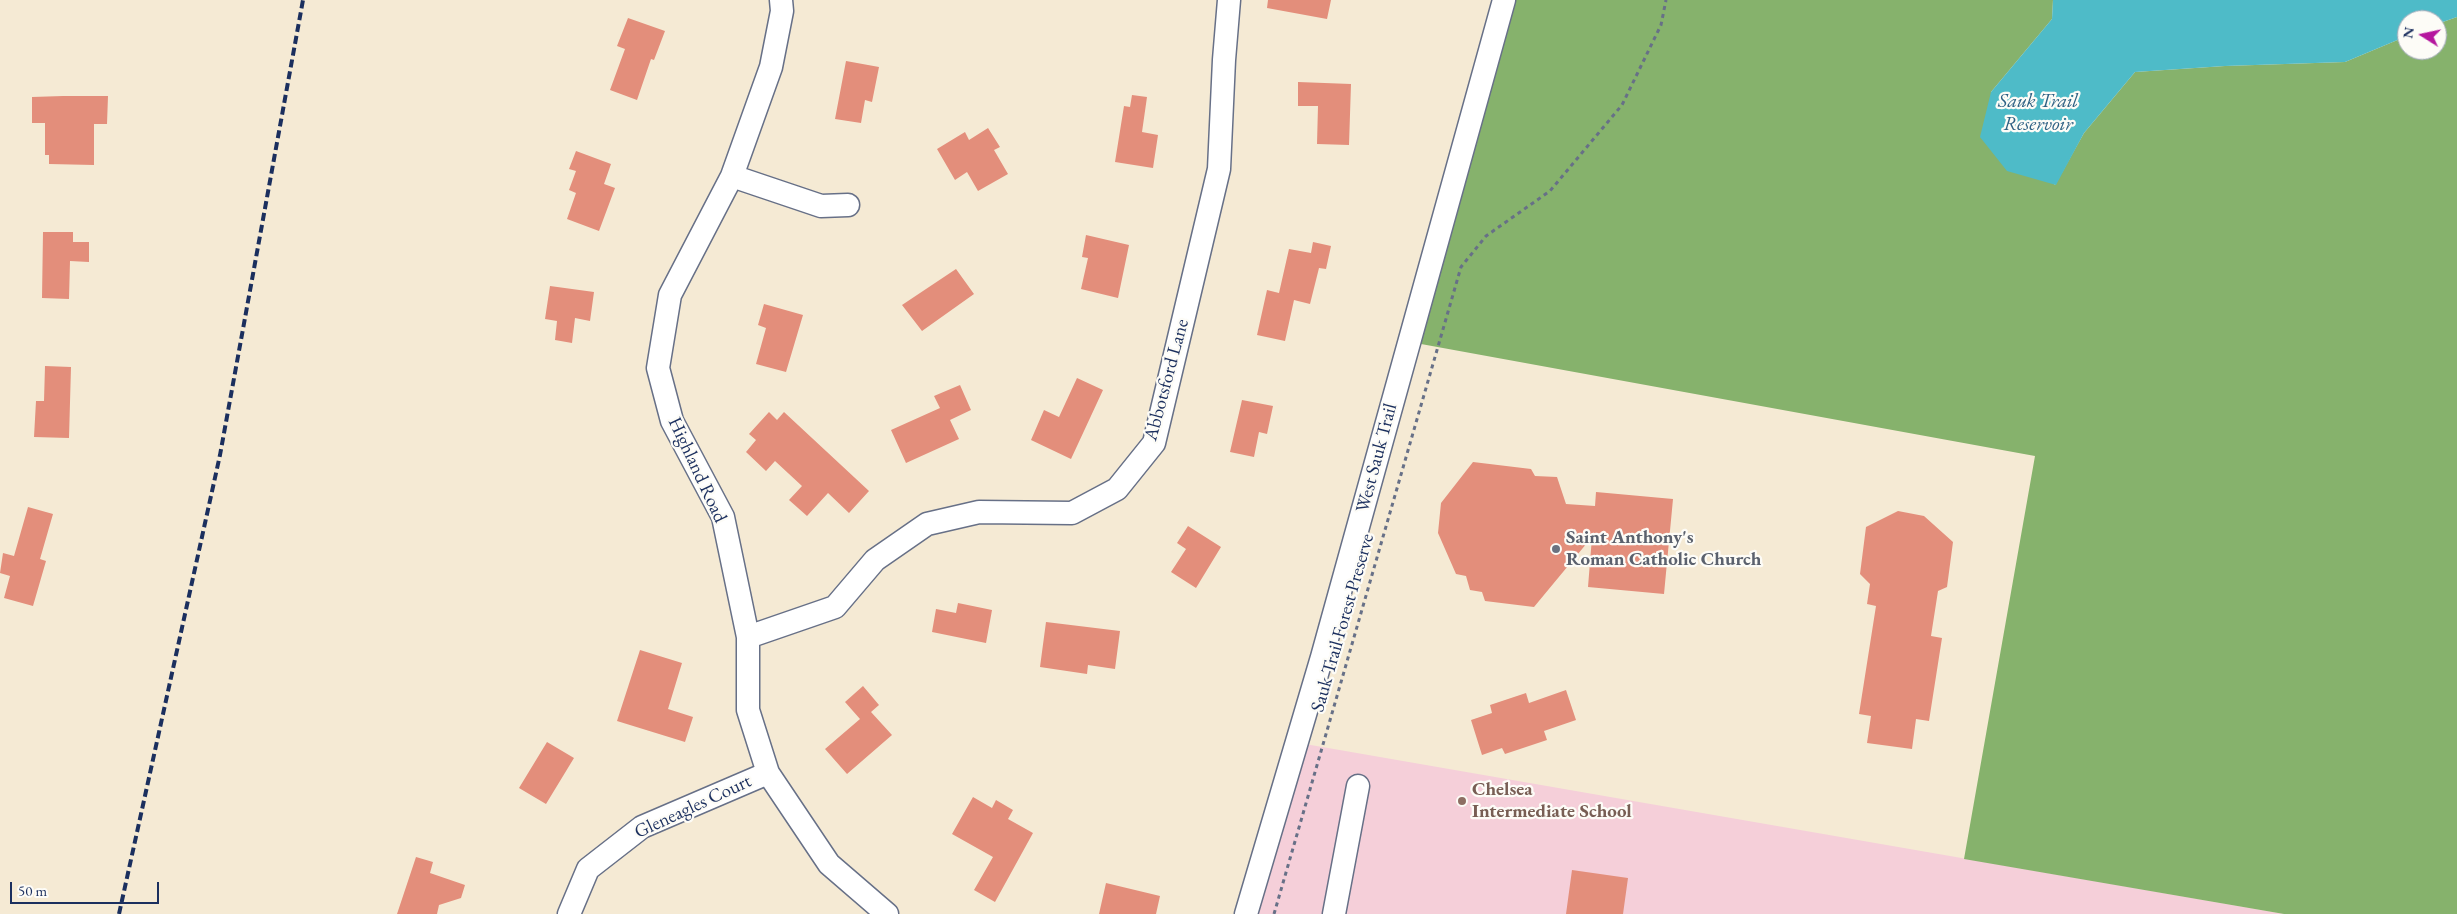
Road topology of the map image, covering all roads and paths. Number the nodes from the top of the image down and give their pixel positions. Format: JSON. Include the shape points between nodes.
{"nodes":[{"id":1,"x":781,"y":0,"type":"edge"},
{"id":2,"x":1229,"y":0,"type":"edge"},
{"id":3,"x":1504,"y":0,"type":"edge"},
{"id":4,"x":1666,"y":0,"type":"edge"},
{"id":5,"x":732,"y":176,"type":"junction"},
{"id":6,"x":848,"y":205,"type":"dead end"},
{"id":7,"x":748,"y":637,"type":"junction"},
{"id":8,"x":768,"y":774,"type":"junction"},
{"id":9,"x":1358,"y":786,"type":"dead end"},
{"id":10,"x":569,"y":914,"type":"edge"},
{"id":11,"x":887,"y":914,"type":"edge"},
{"id":12,"x":1246,"y":914,"type":"edge"},
{"id":13,"x":1274,"y":914,"type":"edge"},
{"id":14,"x":1334,"y":914,"type":"edge"}],
"edges":[{"from":1,"to":5,"type":"street","name":"Highland Road","via":[[782,11],[771,67]]},
{"from":2,"to":7,"type":"street","name":"Abbotsford Lane","via":[[1219,168],[1154,443],[1117,489],[1072,513],[979,512],[927,524],[875,560],[835,607]]},
{"from":3,"to":12,"type":"street","name":"West Sauk Trail","via":[[1322,657]]},
{"from":4,"to":13,"type":"path","name":"Sauk Trail Forest Preserve","via":[[1661,25],[1622,105],[1550,190],[1486,236],[1461,267]]},
{"from":5,"to":6,"type":"street","via":[[821,206]]},
{"from":5,"to":7,"type":"street","name":"Highland Road","via":[[670,295],[658,368],[672,421],[723,517]]},
{"from":7,"to":8,"type":"street","name":"Highland Road","via":[[748,710]]},
{"from":8,"to":10,"type":"street","name":"Gleneagles Court","via":[[642,827],[588,869]]},
{"from":8,"to":11,"type":"street","name":"Highland Road","via":[[829,864]]},
{"from":9,"to":14,"type":"street"}]}
